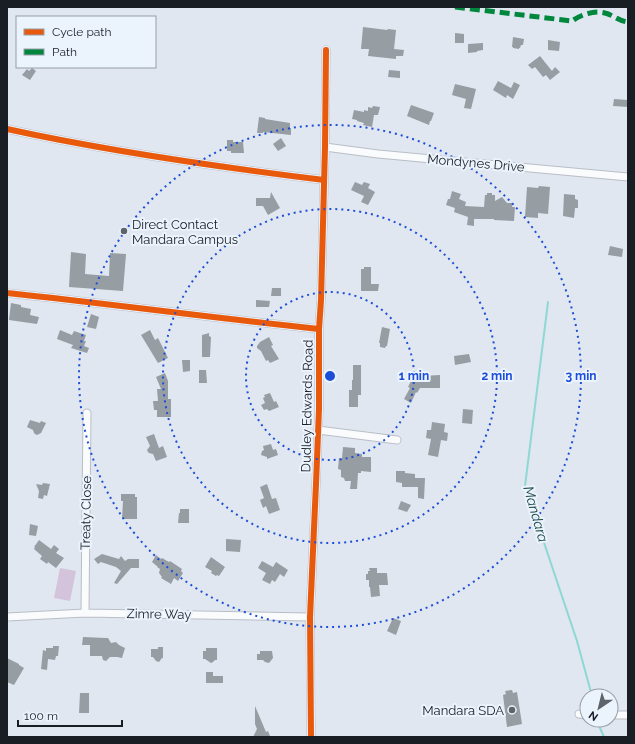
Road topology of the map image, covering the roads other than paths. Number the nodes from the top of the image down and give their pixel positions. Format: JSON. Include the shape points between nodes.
{"nodes":[{"id":1,"x":326,"y":50,"type":"dead end"},
{"id":2,"x":7,"y":129,"type":"edge"},
{"id":3,"x":325,"y":147,"type":"junction"},
{"id":4,"x":628,"y":177,"type":"edge"},
{"id":5,"x":324,"y":180,"type":"junction"},
{"id":6,"x":7,"y":293,"type":"edge"},
{"id":7,"x":319,"y":329,"type":"junction"},
{"id":8,"x":87,"y":413,"type":"dead end"},
{"id":9,"x":318,"y":430,"type":"junction"},
{"id":10,"x":397,"y":440,"type":"dead end"},
{"id":11,"x":84,"y":613,"type":"junction"},
{"id":12,"x":7,"y":617,"type":"edge"},
{"id":13,"x":310,"y":617,"type":"junction"},
{"id":14,"x":311,"y":737,"type":"edge"}],
"edges":[{"from":1,"to":3,"type":"street","name":"Dudley Edwards Road"},
{"from":2,"to":5,"type":"street","via":[[59,141],[196,164]]},
{"from":3,"to":4,"type":"street","name":"Mondynes Drive","via":[[385,155]]},
{"from":3,"to":5,"type":"street","name":"Dudley Edwards Road"},
{"from":5,"to":7,"type":"street","name":"Dudley Edwards Road"},
{"from":6,"to":7,"type":"street"},
{"from":7,"to":9,"type":"street","name":"Dudley Edwards Road"},
{"from":8,"to":11,"type":"street","name":"Treaty Close"},
{"from":9,"to":10,"type":"street"},
{"from":9,"to":13,"type":"street","name":"Dudley Edwards Road"},
{"from":11,"to":12,"type":"street","name":"Zimre Way"},
{"from":11,"to":13,"type":"street","name":"Zimre Way"},
{"from":13,"to":14,"type":"street","name":"Dudley Edwards Road"}]}
